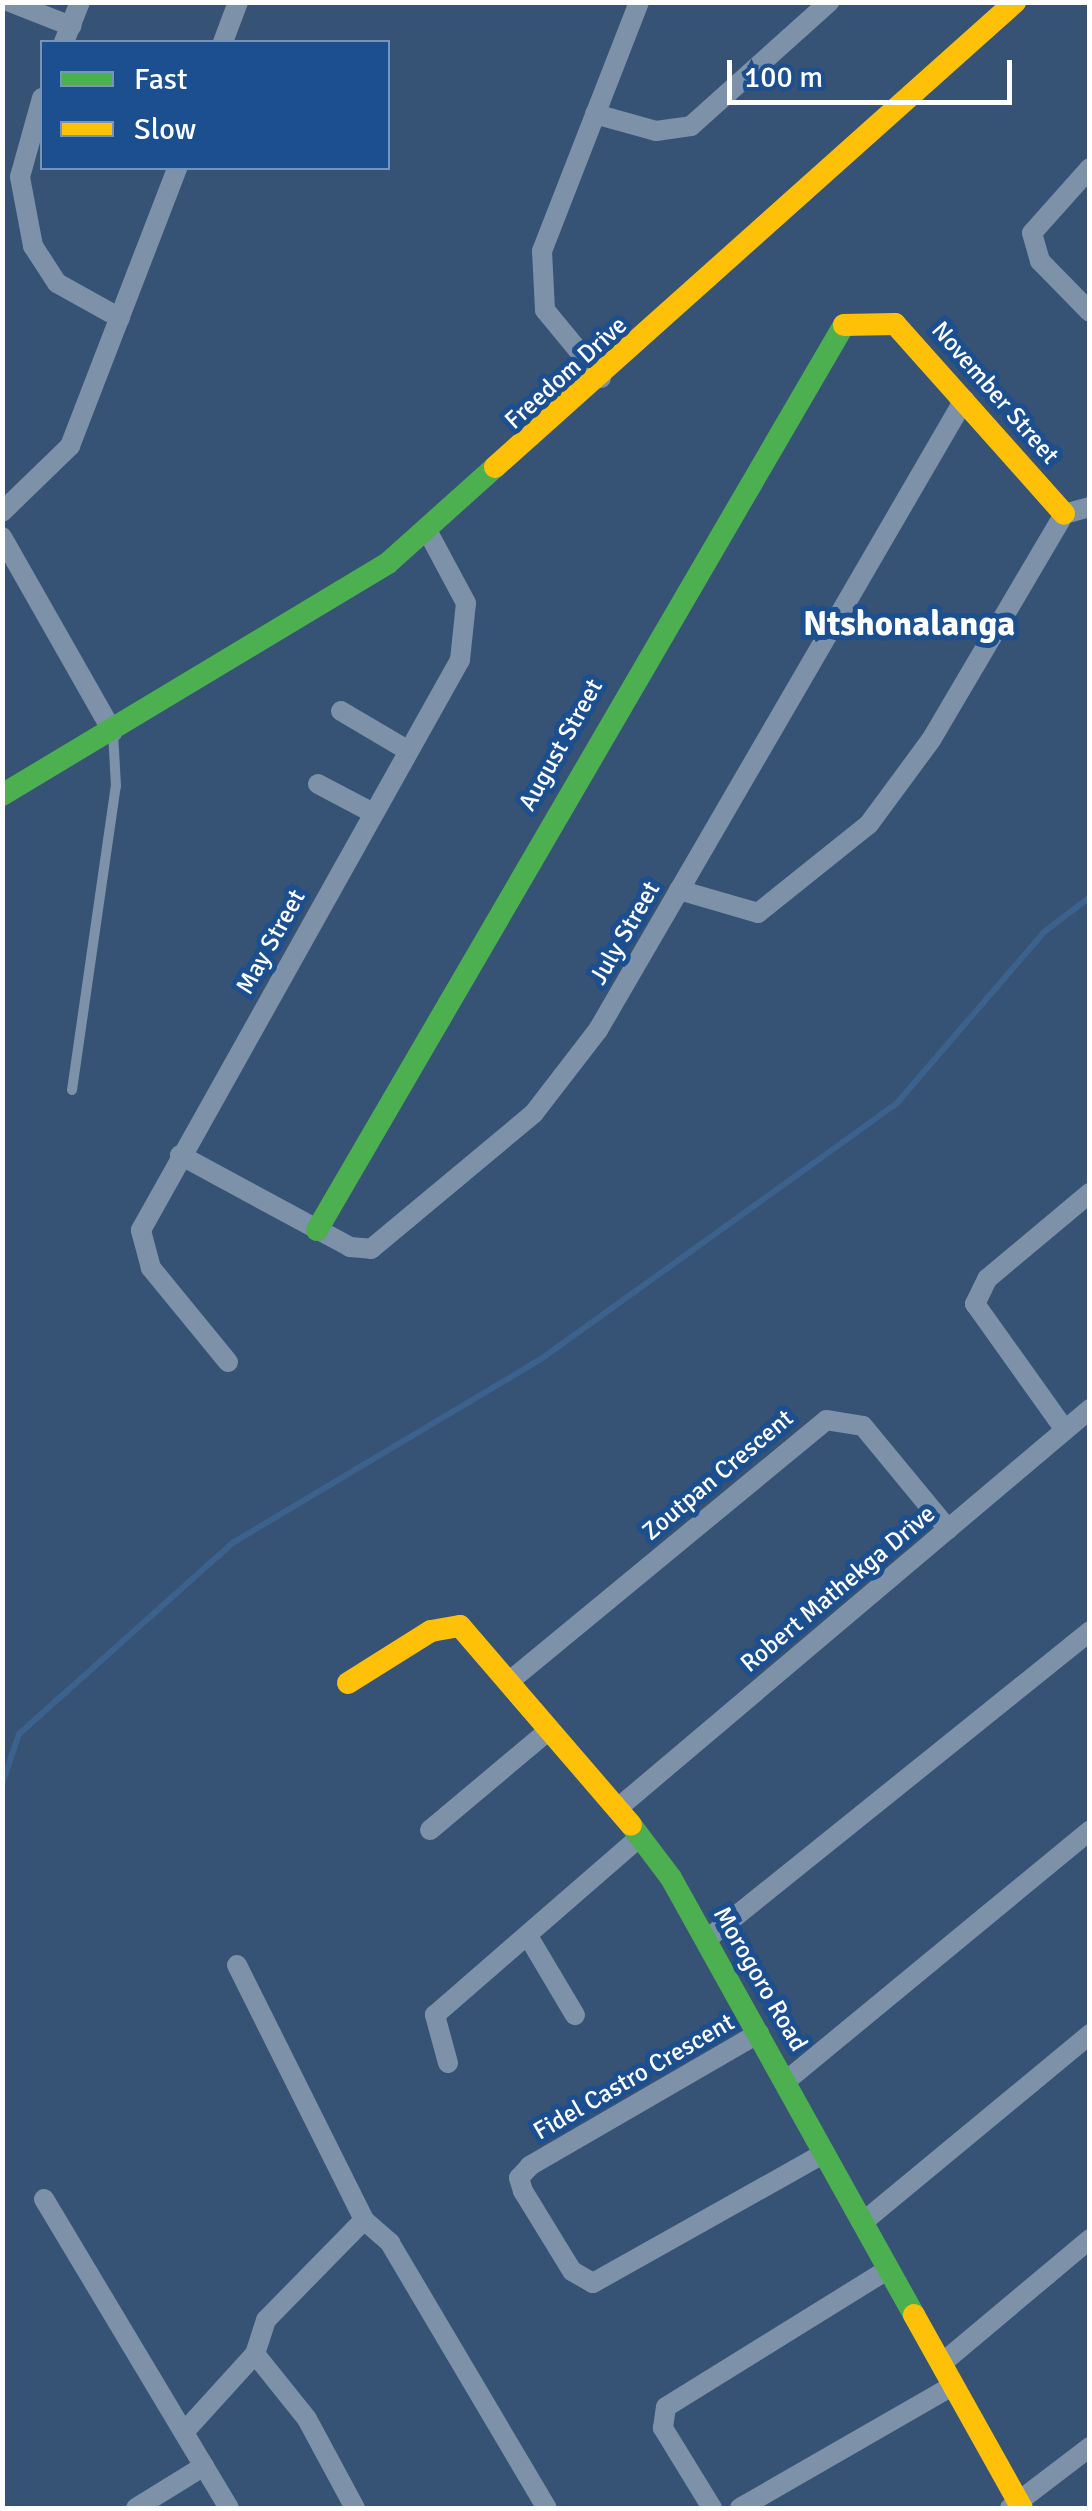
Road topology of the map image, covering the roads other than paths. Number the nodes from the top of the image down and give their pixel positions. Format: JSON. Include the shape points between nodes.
{"nodes":[{"id":1,"x":10,"y":2,"type":"edge"},
{"id":2,"x":80,"y":2,"type":"edge"},
{"id":3,"x":238,"y":2,"type":"edge"},
{"id":4,"x":639,"y":2,"type":"edge"},
{"id":5,"x":828,"y":2,"type":"edge"},
{"id":6,"x":1015,"y":2,"type":"edge"},
{"id":7,"x":68,"y":34,"type":"edge"},
{"id":8,"x":225,"y":40,"type":"edge"},
{"id":9,"x":40,"y":105,"type":"edge"},
{"id":10,"x":594,"y":114,"type":"junction"},
{"id":11,"x":1090,"y":168,"type":"edge"},
{"id":12,"x":175,"y":170,"type":"edge"},
{"id":13,"x":1090,"y":312,"type":"edge"},
{"id":14,"x":879,"y":317,"type":"joint"},
{"id":15,"x":120,"y":318,"type":"junction"},
{"id":16,"x":602,"y":378,"type":"junction"},
{"id":17,"x":964,"y":400,"type":"junction"},
{"id":18,"x":1090,"y":507,"type":"edge"},
{"id":19,"x":2,"y":512,"type":"edge"},
{"id":20,"x":1064,"y":514,"type":"junction"},
{"id":21,"x":428,"y":532,"type":"junction"},
{"id":22,"x":2,"y":537,"type":"edge"},
{"id":23,"x":341,"y":712,"type":"dead end"},
{"id":24,"x":113,"y":732,"type":"junction"},
{"id":25,"x":407,"y":750,"type":"junction"},
{"id":26,"x":318,"y":784,"type":"dead end"},
{"id":27,"x":2,"y":795,"type":"edge"},
{"id":28,"x":373,"y":813,"type":"junction"},
{"id":29,"x":678,"y":890,"type":"junction"},
{"id":30,"x":72,"y":1090,"type":"dead end"},
{"id":31,"x":180,"y":1155,"type":"junction"},
{"id":32,"x":1090,"y":1193,"type":"edge"},
{"id":33,"x":317,"y":1230,"type":"junction"},
{"id":34,"x":228,"y":1362,"type":"dead end"},
{"id":35,"x":1090,"y":1409,"type":"edge"},
{"id":36,"x":1065,"y":1430,"type":"junction"},
{"id":37,"x":948,"y":1529,"type":"junction"},
{"id":38,"x":1090,"y":1630,"type":"edge"},
{"id":39,"x":511,"y":1680,"type":"junction"},
{"id":40,"x":348,"y":1683,"type":"dead end"},
{"id":41,"x":549,"y":1730,"type":"junction"},
{"id":42,"x":618,"y":1808,"type":"junction"},
{"id":43,"x":430,"y":1830,"type":"dead end"},
{"id":44,"x":1090,"y":1830,"type":"edge"},
{"id":45,"x":640,"y":1837,"type":"junction"},
{"id":46,"x":528,"y":1936,"type":"junction"},
{"id":47,"x":706,"y":1940,"type":"junction"},
{"id":48,"x":237,"y":1965,"type":"dead end"},
{"id":49,"x":575,"y":2015,"type":"dead end"},
{"id":50,"x":759,"y":2033,"type":"junction"},
{"id":51,"x":1090,"y":2034,"type":"edge"},
{"id":52,"x":448,"y":2062,"type":"dead end"},
{"id":53,"x":786,"y":2081,"type":"junction"},
{"id":54,"x":825,"y":2153,"type":"junction"},
{"id":55,"x":44,"y":2199,"type":"dead end"},
{"id":56,"x":364,"y":2220,"type":"junction"},
{"id":57,"x":863,"y":2222,"type":"junction"},
{"id":58,"x":1090,"y":2239,"type":"edge"},
{"id":59,"x":887,"y":2270,"type":"junction"},
{"id":60,"x":255,"y":2354,"type":"junction"},
{"id":61,"x":940,"y":2364,"type":"junction"},
{"id":62,"x":952,"y":2386,"type":"junction"},
{"id":63,"x":185,"y":2431,"type":"junction"},
{"id":64,"x":1090,"y":2447,"type":"edge"},
{"id":65,"x":204,"y":2466,"type":"junction"},
{"id":66,"x":1017,"y":2507,"type":"edge"},
{"id":67,"x":136,"y":2508,"type":"edge"},
{"id":68,"x":229,"y":2508,"type":"edge"},
{"id":69,"x":355,"y":2508,"type":"edge"},
{"id":70,"x":547,"y":2508,"type":"edge"},
{"id":71,"x":712,"y":2508,"type":"edge"},
{"id":72,"x":740,"y":2508,"type":"edge"}],
"edges":[{"from":1,"to":7,"type":"street"},
{"from":2,"to":7,"type":"street"},
{"from":3,"to":8,"type":"street"},
{"from":4,"to":10,"type":"street"},
{"from":5,"to":10,"type":"street","via":[[690,126],[656,131]]},
{"from":6,"to":16,"type":"street","name":"Freedom Drive"},
{"from":9,"to":15,"type":"street","via":[[20,177],[32,246],[57,283]]},
{"from":10,"to":16,"type":"street","via":[[542,250],[540,290]]},
{"from":11,"to":13,"type":"street","via":[[1032,232],[1040,261]]},
{"from":12,"to":15,"type":"street"},
{"from":14,"to":17,"type":"street","name":"November Street","via":[[903,330]]},
{"from":14,"to":33,"type":"street","name":"August Street","via":[[843,324],[806,366]]},
{"from":15,"to":19,"type":"street","via":[[62,460]]},
{"from":16,"to":21,"type":"street","name":"Freedom Drive"},
{"from":17,"to":20,"type":"street","name":"November Street"},
{"from":17,"to":29,"type":"street","name":"July Street"},
{"from":18,"to":20,"type":"street"},
{"from":20,"to":29,"type":"street","via":[[931,740],[869,824],[758,913]]},
{"from":21,"to":24,"type":"street","name":"Freedom Drive","via":[[331,603]]},
{"from":21,"to":25,"type":"street","name":"May Street","via":[[462,588],[467,634]]},
{"from":22,"to":24,"type":"street"},
{"from":23,"to":25,"type":"street"},
{"from":24,"to":27,"type":"street","name":"Freedom Drive"},
{"from":24,"to":30,"type":"lane","via":[[117,776]]},
{"from":25,"to":28,"type":"street","name":"May Street"},
{"from":26,"to":28,"type":"street"},
{"from":28,"to":31,"type":"street","name":"May Street"},
{"from":29,"to":33,"type":"street","name":"July Street","via":[[598,1030],[534,1113],[379,1246],[350,1247]]},
{"from":31,"to":33,"type":"street","name":"July Street"},
{"from":31,"to":34,"type":"street","name":"May Street","via":[[145,1216],[141,1244]]},
{"from":32,"to":36,"type":"street","via":[[987,1278],[975,1304],[983,1327]]},
{"from":35,"to":36,"type":"street","name":"Robert Mathekga Drive"},
{"from":36,"to":37,"type":"street","name":"Robert Mathekga Drive"},
{"from":37,"to":39,"type":"street","name":"Zoutpan Crescent","via":[[863,1426],[826,1420]]},
{"from":37,"to":42,"type":"street","name":"Robert Mathekga Drive"},
{"from":38,"to":47,"type":"street"},
{"from":39,"to":40,"type":"street","name":"Morogoro Road","via":[[453,1625]]},
{"from":39,"to":41,"type":"street","name":"Morogoro Road"},
{"from":41,"to":42,"type":"street","name":"Morogoro Road"},
{"from":41,"to":43,"type":"street"},
{"from":42,"to":45,"type":"street","name":"Morogoro Road"},
{"from":44,"to":53,"type":"street"},
{"from":45,"to":46,"type":"street"},
{"from":45,"to":47,"type":"street","name":"Morogoro Road"},
{"from":46,"to":49,"type":"street"},
{"from":46,"to":52,"type":"street","via":[[435,2015]]},
{"from":47,"to":50,"type":"street","name":"Morogoro Road"},
{"from":48,"to":56,"type":"street"},
{"from":50,"to":53,"type":"street","name":"Morogoro Road"},
{"from":50,"to":54,"type":"street","name":"Fidel Castro Crescent","via":[[530,2166],[519,2178],[523,2191],[572,2272],[593,2282]]},
{"from":51,"to":57,"type":"street"},
{"from":53,"to":54,"type":"street","name":"Morogoro Road"},
{"from":54,"to":57,"type":"street","name":"Morogoro Road"},
{"from":55,"to":63,"type":"street"},
{"from":56,"to":60,"type":"street","via":[[266,2320]]},
{"from":56,"to":70,"type":"street","via":[[390,2243]]},
{"from":57,"to":59,"type":"street","name":"Morogoro Road"},
{"from":58,"to":61,"type":"street"},
{"from":59,"to":61,"type":"street","name":"Morogoro Road"},
{"from":59,"to":71,"type":"street","via":[[666,2407],[663,2428]]},
{"from":60,"to":63,"type":"street"},
{"from":60,"to":69,"type":"street","via":[[307,2419]]},
{"from":61,"to":62,"type":"street","name":"Morogoro Road"},
{"from":62,"to":66,"type":"street","name":"Morogoro Road"},
{"from":62,"to":72,"type":"street"},
{"from":63,"to":65,"type":"street"},
{"from":64,"to":66,"type":"street"},
{"from":65,"to":67,"type":"street"},
{"from":65,"to":68,"type":"street"}]}
